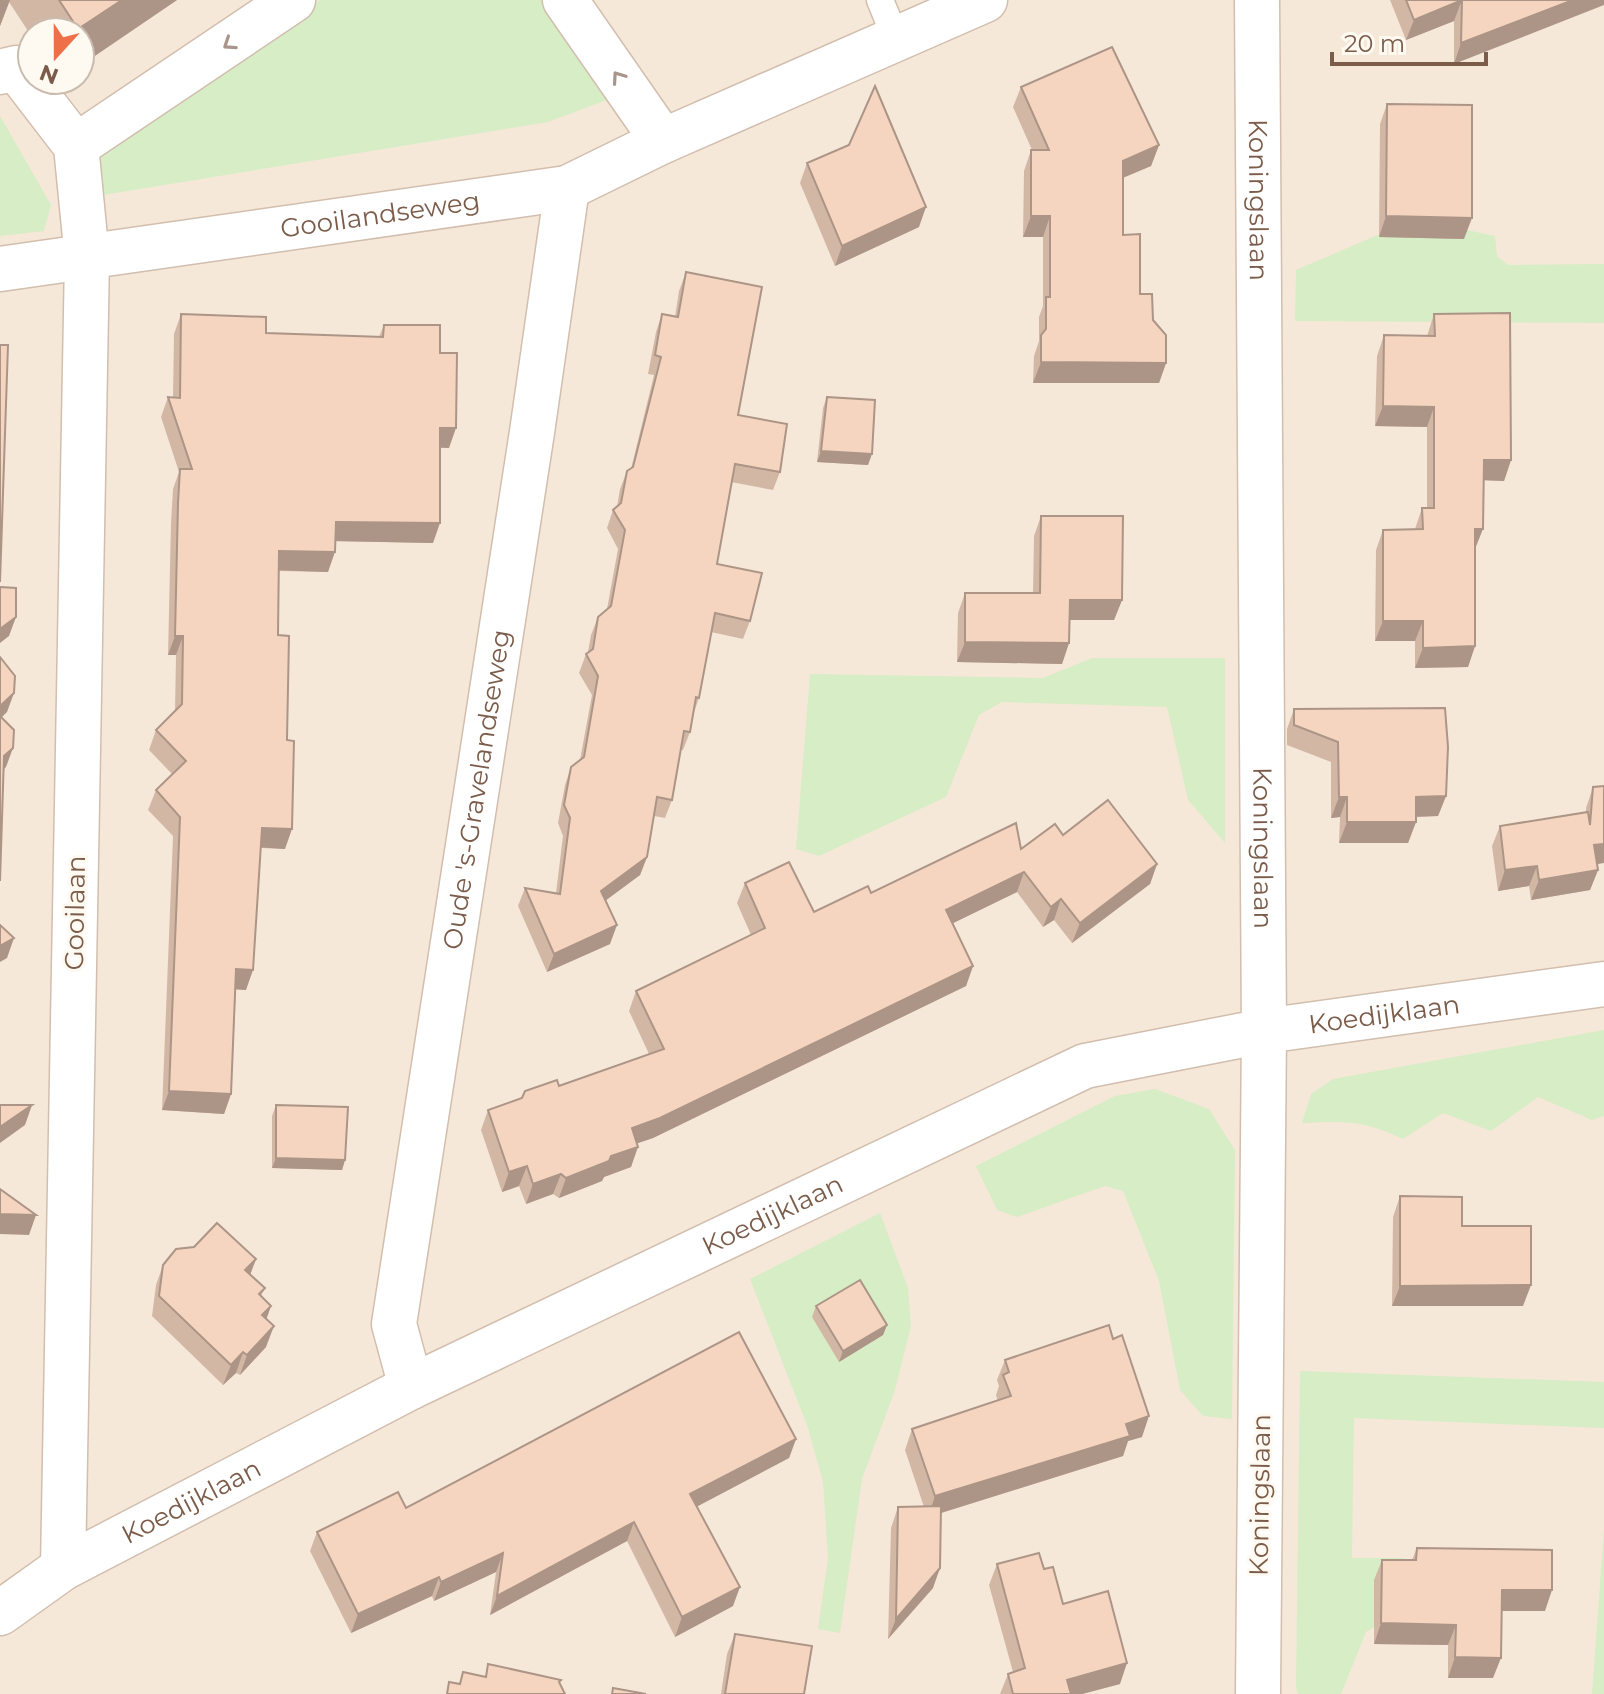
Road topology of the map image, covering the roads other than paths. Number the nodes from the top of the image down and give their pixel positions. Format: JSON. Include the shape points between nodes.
{"nodes":[{"id":1,"x":293,"y":0,"type":"edge"},
{"id":2,"x":565,"y":0,"type":"edge"},
{"id":3,"x":880,"y":0,"type":"edge"},
{"id":4,"x":985,"y":0,"type":"edge"},
{"id":5,"x":1257,"y":0,"type":"edge"},
{"id":6,"x":896,"y":39,"type":"junction"},
{"id":7,"x":0,"y":72,"type":"edge"},
{"id":8,"x":663,"y":141,"type":"junction"},
{"id":9,"x":76,"y":146,"type":"junction"},
{"id":10,"x":567,"y":188,"type":"junction"},
{"id":11,"x":87,"y":258,"type":"junction"},
{"id":12,"x":0,"y":269,"type":"edge"},
{"id":13,"x":1604,"y":984,"type":"edge"},
{"id":14,"x":1264,"y":1031,"type":"junction"},
{"id":15,"x":411,"y":1387,"type":"junction"},
{"id":16,"x":63,"y":1568,"type":"junction"},
{"id":17,"x":0,"y":1613,"type":"edge"},
{"id":18,"x":1258,"y":1694,"type":"edge"}],
"edges":[{"from":1,"to":9,"type":"street","one_way":true},
{"from":8,"to":2,"type":"street","one_way":true},
{"from":3,"to":6,"type":"lane"},
{"from":4,"to":6,"type":"street","name":"Gooilandseweg"},
{"from":5,"to":14,"type":"street","name":"Koningslaan"},
{"from":6,"to":8,"type":"street","name":"Gooilandseweg"},
{"from":7,"to":9,"type":"street","via":[[16,68]]},
{"from":8,"to":10,"type":"street","name":"Gooilandseweg"},
{"from":9,"to":11,"type":"street"},
{"from":10,"to":11,"type":"street","name":"Gooilandseweg"},
{"from":10,"to":15,"type":"street","name":"Oude 's-Gravelandseweg","via":[[394,1324]]},
{"from":11,"to":12,"type":"street","name":"Gooilandseweg"},
{"from":11,"to":16,"type":"street","name":"Gooilaan"},
{"from":13,"to":14,"type":"street","name":"Koedijklaan"},
{"from":14,"to":15,"type":"street","name":"Koedijklaan","via":[[1085,1066]]},
{"from":14,"to":18,"type":"street","name":"Koningslaan"},
{"from":15,"to":16,"type":"street","name":"Koedijklaan"},
{"from":16,"to":17,"type":"street","name":"Koedijklaan"}]}
